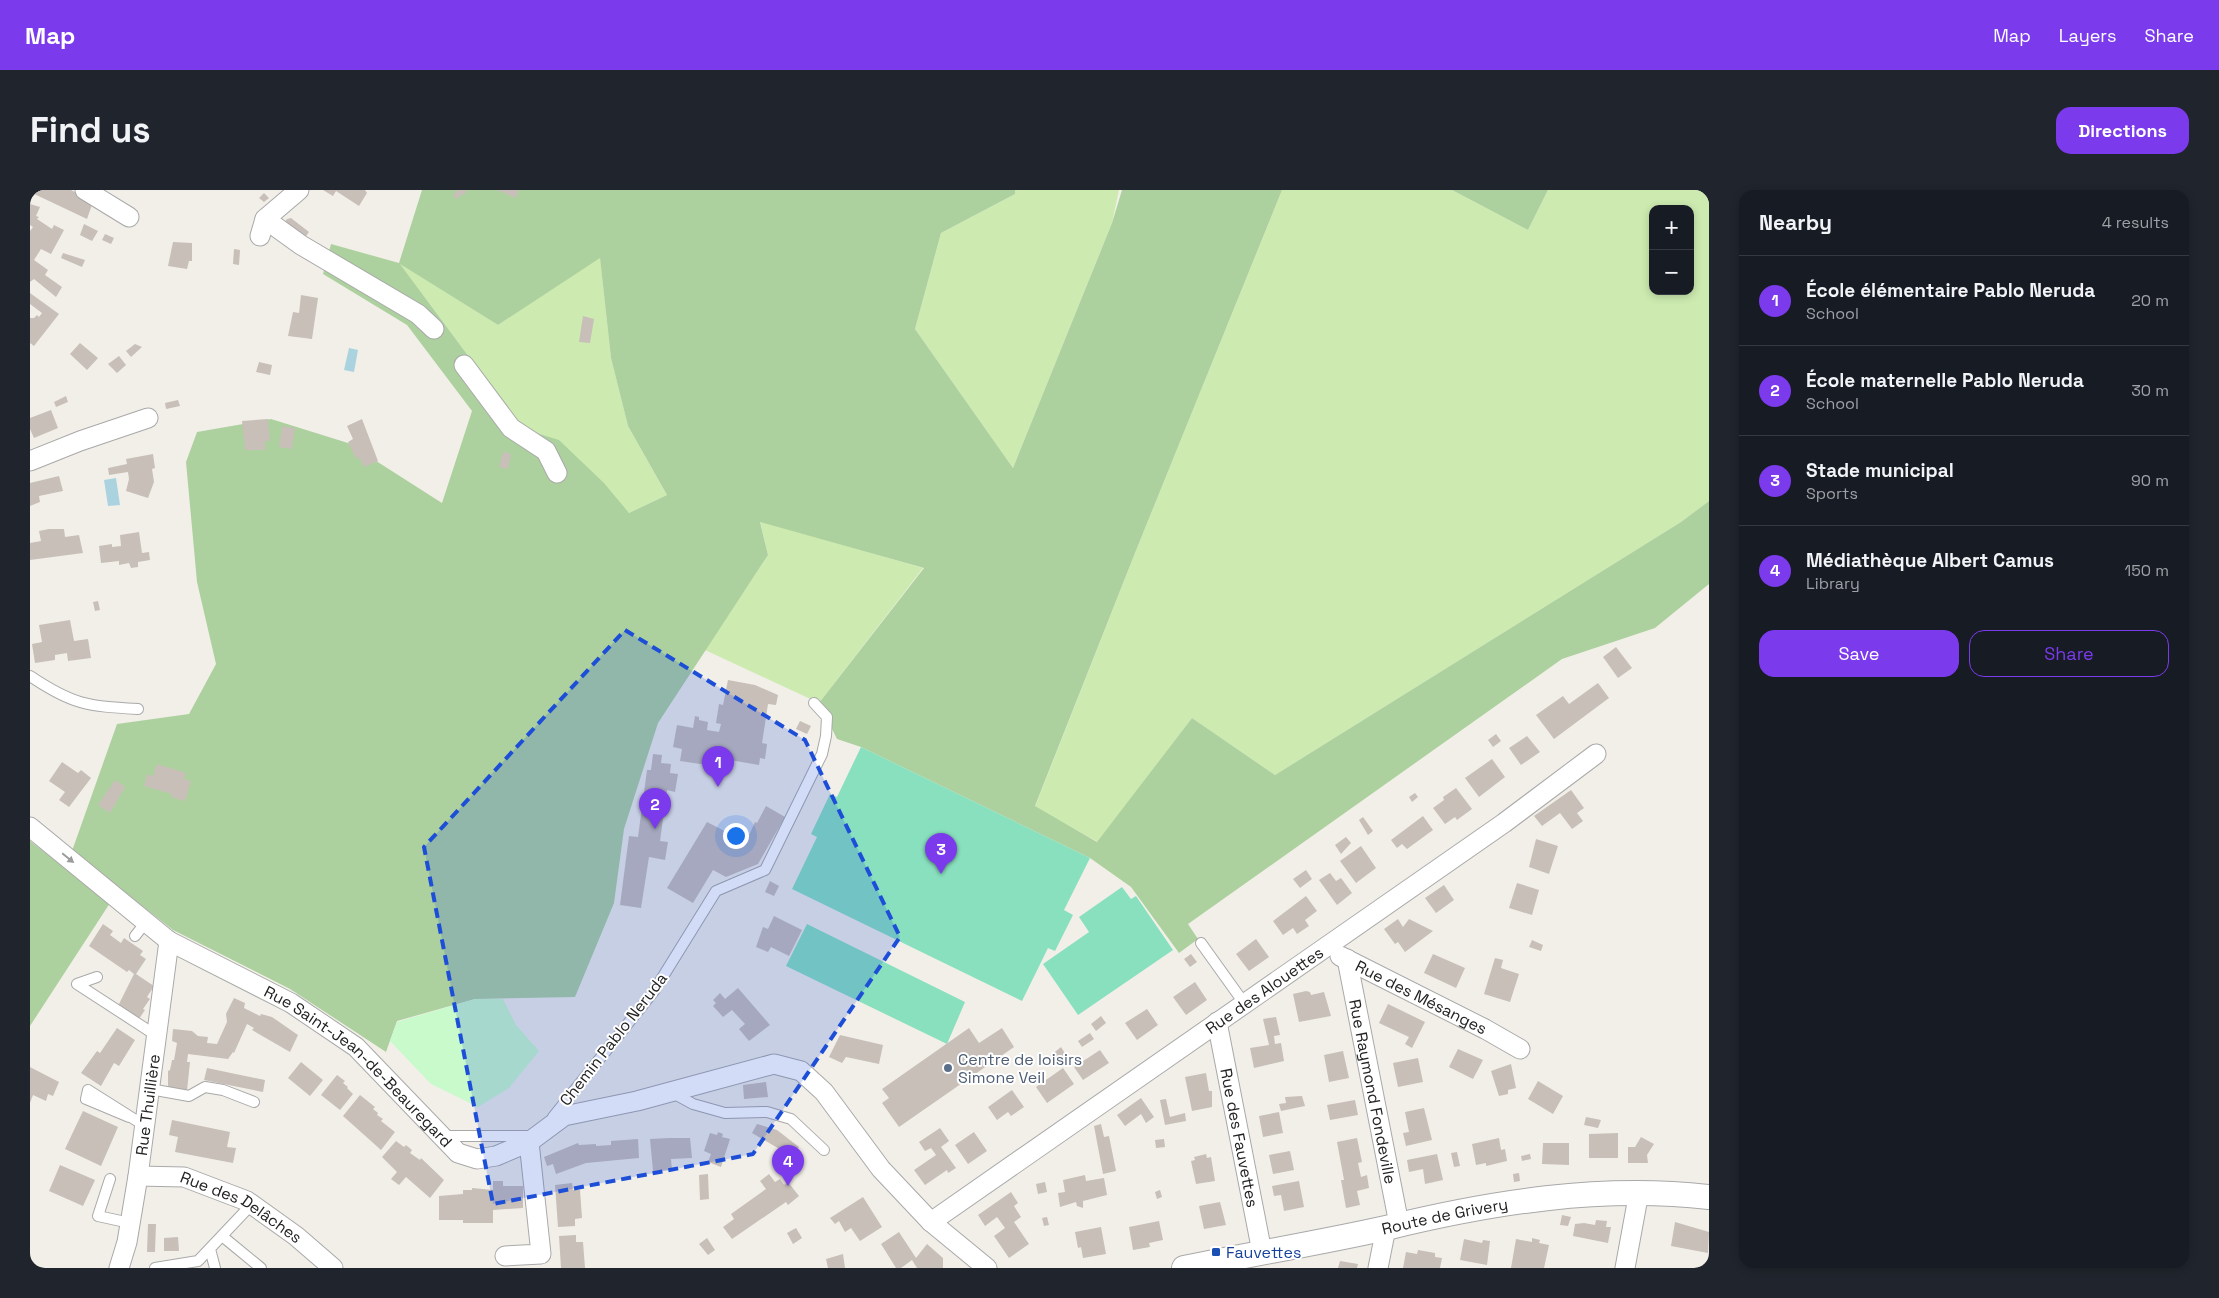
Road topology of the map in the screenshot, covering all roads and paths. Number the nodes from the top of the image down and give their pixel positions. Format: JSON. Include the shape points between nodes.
{"nodes":[{"id":1,"x":86,"y":190,"type":"edge"},
{"id":2,"x":299,"y":190,"type":"edge"},
{"id":3,"x":129,"y":217,"type":"dead end"},
{"id":4,"x":434,"y":329,"type":"dead end"},
{"id":5,"x":464,"y":365,"type":"dead end"},
{"id":6,"x":148,"y":418,"type":"dead end"},
{"id":7,"x":30,"y":461,"type":"edge"},
{"id":8,"x":557,"y":473,"type":"dead end"},
{"id":9,"x":30,"y":676,"type":"edge"},
{"id":10,"x":814,"y":703,"type":"dead end"},
{"id":11,"x":138,"y":709,"type":"dead end"},
{"id":12,"x":1596,"y":754,"type":"dead end"},
{"id":13,"x":30,"y":828,"type":"edge"},
{"id":14,"x":169,"y":941,"type":"junction"},
{"id":15,"x":1201,"y":943,"type":"dead end"},
{"id":16,"x":1323,"y":947,"type":"junction"},
{"id":17,"x":1347,"y":959,"type":"junction"},
{"id":18,"x":97,"y":978,"type":"dead end"},
{"id":19,"x":1244,"y":1003,"type":"junction"},
{"id":20,"x":1216,"y":1022,"type":"junction"},
{"id":21,"x":157,"y":1036,"type":"junction"},
{"id":22,"x":1520,"y":1049,"type":"dead end"},
{"id":23,"x":150,"y":1089,"type":"junction"},
{"id":24,"x":670,"y":1092,"type":"junction"},
{"id":25,"x":254,"y":1102,"type":"dead end"},
{"id":26,"x":535,"y":1137,"type":"junction"},
{"id":27,"x":824,"y":1150,"type":"dead end"},
{"id":28,"x":138,"y":1176,"type":"junction"},
{"id":29,"x":110,"y":1179,"type":"dead end"},
{"id":30,"x":1639,"y":1192,"type":"junction"},
{"id":31,"x":1709,"y":1196,"type":"edge"},
{"id":32,"x":252,"y":1204,"type":"junction"},
{"id":33,"x":931,"y":1222,"type":"junction"},
{"id":34,"x":130,"y":1223,"type":"junction"},
{"id":35,"x":1392,"y":1226,"type":"junction"},
{"id":36,"x":222,"y":1236,"type":"junction"},
{"id":37,"x":210,"y":1248,"type":"junction"},
{"id":38,"x":1262,"y":1252,"type":"junction"},
{"id":39,"x":505,"y":1256,"type":"dead end"},
{"id":40,"x":119,"y":1268,"type":"edge"},
{"id":41,"x":155,"y":1268,"type":"edge"},
{"id":42,"x":215,"y":1268,"type":"edge"},
{"id":43,"x":261,"y":1268,"type":"edge"},
{"id":44,"x":333,"y":1268,"type":"edge"},
{"id":45,"x":987,"y":1268,"type":"edge"},
{"id":46,"x":1184,"y":1268,"type":"edge"},
{"id":47,"x":1378,"y":1268,"type":"edge"},
{"id":48,"x":1625,"y":1268,"type":"edge"}],
"edges":[{"from":1,"to":3,"type":"street"},
{"from":2,"to":4,"type":"street","via":[[262,228],[301,245],[418,314]]},
{"from":5,"to":8,"type":"street","via":[[511,428],[546,451]]},
{"from":6,"to":7,"type":"street"},
{"from":9,"to":11,"type":"lane","via":[[58,696],[87,706]]},
{"from":10,"to":26,"type":"lane","name":"Chemin Pablo Neruda","via":[[827,717],[822,754],[765,870],[716,891],[654,991]]},
{"from":12,"to":16,"type":"street","name":"Rue des Alouettes","via":[[1504,823]]},
{"from":13,"to":14,"type":"street","name":"Rue Saint-Jean-de-Beauregard","one_way":true,"via":[[140,929]]},
{"from":14,"to":21,"type":"street","name":"Rue Thuillière"},
{"from":14,"to":26,"type":"street","name":"Rue Saint-Jean-de-Beauregard","via":[[291,1003],[356,1047],[458,1153],[478,1159],[496,1156]]},
{"from":15,"to":19,"type":"lane"},
{"from":16,"to":17,"type":"street","name":"Rue des Mésanges"},
{"from":16,"to":19,"type":"street","name":"Rue des Alouettes"},
{"from":17,"to":22,"type":"street","name":"Rue des Mésanges"},
{"from":17,"to":35,"type":"street","name":"Rue Raymond Fondeville"},
{"from":18,"to":21,"type":"lane","via":[[77,984]]},
{"from":19,"to":20,"type":"street","name":"Rue des Alouettes"},
{"from":20,"to":33,"type":"street","name":"Rue des Alouettes"},
{"from":20,"to":38,"type":"street","name":"Rue des Fauvettes"},
{"from":21,"to":23,"type":"street","name":"Rue Thuillière"},
{"from":23,"to":25,"type":"lane","via":[[189,1096],[205,1087]]},
{"from":23,"to":28,"type":"street","name":"Rue Thuillière","via":[[137,1121]]},
{"from":24,"to":26,"type":"street","name":"Rue Saint-Jean-de-Beauregard","via":[[564,1116]]},
{"from":24,"to":27,"type":"lane","via":[[693,1104],[725,1113],[766,1112],[791,1119]]},
{"from":24,"to":33,"type":"street","name":"Rue Saint-Jean-de-Beauregard","via":[[774,1064],[801,1071],[824,1092],[878,1167]]},
{"from":26,"to":39,"type":"street","via":[[541,1254]]},
{"from":28,"to":32,"type":"street","name":"Rue des Delâches","via":[[184,1178]]},
{"from":28,"to":34,"type":"street","name":"Rue Thuillière"},
{"from":29,"to":34,"type":"lane","via":[[98,1216]]},
{"from":30,"to":31,"type":"street","name":"Route de Grivery"},
{"from":30,"to":35,"type":"street","name":"Route de Grivery","via":[[1524,1200]]},
{"from":30,"to":48,"type":"street"},
{"from":32,"to":36,"type":"lane"},
{"from":32,"to":44,"type":"street","name":"Rue des Delâches"},
{"from":33,"to":45,"type":"street","name":"Rue Saint-Jean-de-Beauregard"},
{"from":34,"to":40,"type":"street","name":"Rue Thuillière"},
{"from":35,"to":38,"type":"street","name":"Route de Grivery"},
{"from":35,"to":47,"type":"street"},
{"from":36,"to":37,"type":"lane"},
{"from":36,"to":43,"type":"lane"},
{"from":37,"to":41,"type":"lane","via":[[198,1261]]},
{"from":37,"to":42,"type":"lane"},
{"from":38,"to":46,"type":"street","name":"Route de Grivery"}]}
